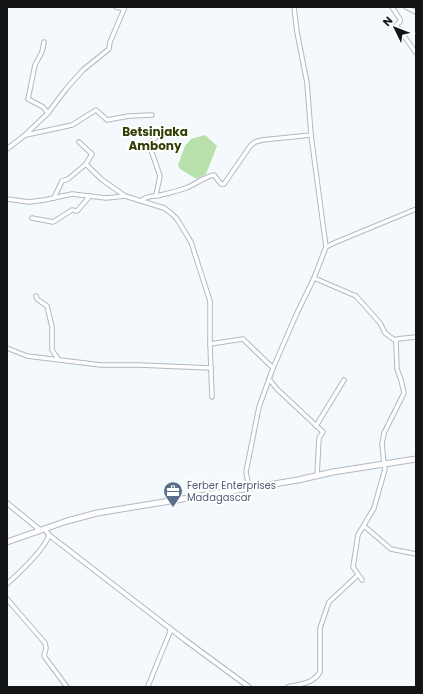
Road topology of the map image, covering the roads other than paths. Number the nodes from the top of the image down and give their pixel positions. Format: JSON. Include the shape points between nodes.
{"nodes":[{"id":1,"x":116,"y":7,"type":"edge"},
{"id":2,"x":294,"y":7,"type":"edge"},
{"id":3,"x":392,"y":7,"type":"edge"},
{"id":4,"x":406,"y":7,"type":"edge"},
{"id":5,"x":124,"y":8,"type":"edge"},
{"id":6,"x":416,"y":12,"type":"edge"},
{"id":7,"x":44,"y":42,"type":"dead end"},
{"id":8,"x":416,"y":53,"type":"edge"},
{"id":9,"x":48,"y":112,"type":"junction"},
{"id":10,"x":152,"y":115,"type":"dead end"},
{"id":11,"x":25,"y":135,"type":"junction"},
{"id":12,"x":311,"y":135,"type":"junction"},
{"id":13,"x":157,"y":136,"type":"dead end"},
{"id":14,"x":79,"y":142,"type":"dead end"},
{"id":15,"x":7,"y":149,"type":"edge"},
{"id":16,"x":86,"y":164,"type":"junction"},
{"id":17,"x":156,"y":195,"type":"junction"},
{"id":18,"x":90,"y":196,"type":"junction"},
{"id":19,"x":125,"y":196,"type":"junction"},
{"id":20,"x":54,"y":198,"type":"junction"},
{"id":21,"x":7,"y":199,"type":"edge"},
{"id":22,"x":141,"y":200,"type":"junction"},
{"id":23,"x":416,"y":209,"type":"edge"},
{"id":24,"x":32,"y":218,"type":"dead end"},
{"id":25,"x":326,"y":248,"type":"junction"},
{"id":26,"x":314,"y":278,"type":"junction"},
{"id":27,"x":36,"y":296,"type":"dead end"},
{"id":28,"x":416,"y":337,"type":"edge"},
{"id":29,"x":396,"y":341,"type":"junction"},
{"id":30,"x":210,"y":344,"type":"junction"},
{"id":31,"x":7,"y":348,"type":"edge"},
{"id":32,"x":58,"y":359,"type":"junction"},
{"id":33,"x":211,"y":368,"type":"junction"},
{"id":34,"x":273,"y":368,"type":"junction"},
{"id":35,"x":269,"y":379,"type":"junction"},
{"id":36,"x":344,"y":380,"type":"dead end"},
{"id":37,"x":212,"y":397,"type":"dead end"},
{"id":38,"x":316,"y":426,"type":"junction"},
{"id":39,"x":416,"y":459,"type":"edge"},
{"id":40,"x":384,"y":464,"type":"junction"},
{"id":41,"x":317,"y":476,"type":"junction"},
{"id":42,"x":249,"y":488,"type":"junction"},
{"id":43,"x":7,"y":503,"type":"edge"},
{"id":44,"x":364,"y":526,"type":"junction"},
{"id":45,"x":42,"y":529,"type":"junction"},
{"id":46,"x":49,"y":535,"type":"junction"},
{"id":47,"x":7,"y":542,"type":"edge"},
{"id":48,"x":416,"y":554,"type":"edge"},
{"id":49,"x":358,"y":575,"type":"junction"},
{"id":50,"x":362,"y":580,"type":"dead end"},
{"id":51,"x":7,"y":584,"type":"edge"},
{"id":52,"x":7,"y":600,"type":"edge"},
{"id":53,"x":170,"y":628,"type":"junction"},
{"id":54,"x":148,"y":686,"type":"edge"},
{"id":55,"x":66,"y":687,"type":"edge"},
{"id":56,"x":249,"y":687,"type":"edge"},
{"id":57,"x":288,"y":687,"type":"edge"}],
"edges":[{"from":1,"to":5,"type":"street"},
{"from":2,"to":12,"type":"street","via":[[307,83]]},
{"from":3,"to":8,"type":"street","via":[[400,19],[397,26]]},
{"from":4,"to":6,"type":"street"},
{"from":5,"to":9,"type":"street","via":[[106,54],[83,70]]},
{"from":7,"to":9,"type":"street","via":[[35,65],[28,100]]},
{"from":9,"to":11,"type":"street"},
{"from":10,"to":11,"type":"street","via":[[107,120],[96,110],[65,128]]},
{"from":11,"to":15,"type":"street"},
{"from":12,"to":17,"type":"street","via":[[255,142],[224,184],[221,184],[214,175],[186,188]]},
{"from":12,"to":25,"type":"street"},
{"from":13,"to":17,"type":"street","via":[[149,144],[160,176]]},
{"from":14,"to":16,"type":"street","via":[[92,154]]},
{"from":16,"to":19,"type":"street","via":[[101,179]]},
{"from":16,"to":20,"type":"street","via":[[62,181]]},
{"from":17,"to":22,"type":"street"},
{"from":18,"to":19,"type":"street"},
{"from":18,"to":20,"type":"street","via":[[72,194]]},
{"from":18,"to":24,"type":"street","via":[[77,211],[72,210],[53,222]]},
{"from":19,"to":22,"type":"street"},
{"from":20,"to":21,"type":"street","via":[[29,202]]},
{"from":22,"to":30,"type":"street","via":[[171,213],[191,242],[210,301]]},
{"from":23,"to":25,"type":"street"},
{"from":25,"to":26,"type":"street"},
{"from":26,"to":29,"type":"street","via":[[356,296],[380,323],[385,333]]},
{"from":26,"to":34,"type":"street"},
{"from":27,"to":32,"type":"street","via":[[47,306],[52,327],[52,350]]},
{"from":28,"to":29,"type":"street"},
{"from":29,"to":40,"type":"street","via":[[397,369],[404,393],[384,433]]},
{"from":30,"to":33,"type":"street"},
{"from":30,"to":34,"type":"street","via":[[243,339]]},
{"from":31,"to":32,"type":"street","via":[[27,356]]},
{"from":32,"to":33,"type":"street","via":[[64,362],[101,365]]},
{"from":33,"to":37,"type":"street"},
{"from":34,"to":35,"type":"street"},
{"from":35,"to":38,"type":"street"},
{"from":35,"to":42,"type":"street","via":[[259,407],[246,472]]},
{"from":36,"to":38,"type":"street"},
{"from":38,"to":41,"type":"street","via":[[323,432],[319,438]]},
{"from":39,"to":40,"type":"main road"},
{"from":40,"to":41,"type":"main road"},
{"from":40,"to":44,"type":"street","via":[[385,469],[374,508]]},
{"from":41,"to":42,"type":"main road"},
{"from":42,"to":45,"type":"main road","via":[[97,513]]},
{"from":43,"to":45,"type":"street"},
{"from":44,"to":48,"type":"street","via":[[391,549]]},
{"from":44,"to":49,"type":"street","via":[[358,535],[353,567]]},
{"from":45,"to":46,"type":"street"},
{"from":45,"to":47,"type":"main road"},
{"from":46,"to":51,"type":"street","via":[[20,573]]},
{"from":46,"to":53,"type":"street"},
{"from":49,"to":50,"type":"street"},
{"from":49,"to":57,"type":"street","via":[[329,602],[320,628],[320,672],[317,678]]},
{"from":52,"to":55,"type":"street","via":[[45,643],[44,656]]},
{"from":53,"to":54,"type":"street"},
{"from":53,"to":56,"type":"street"}]}
